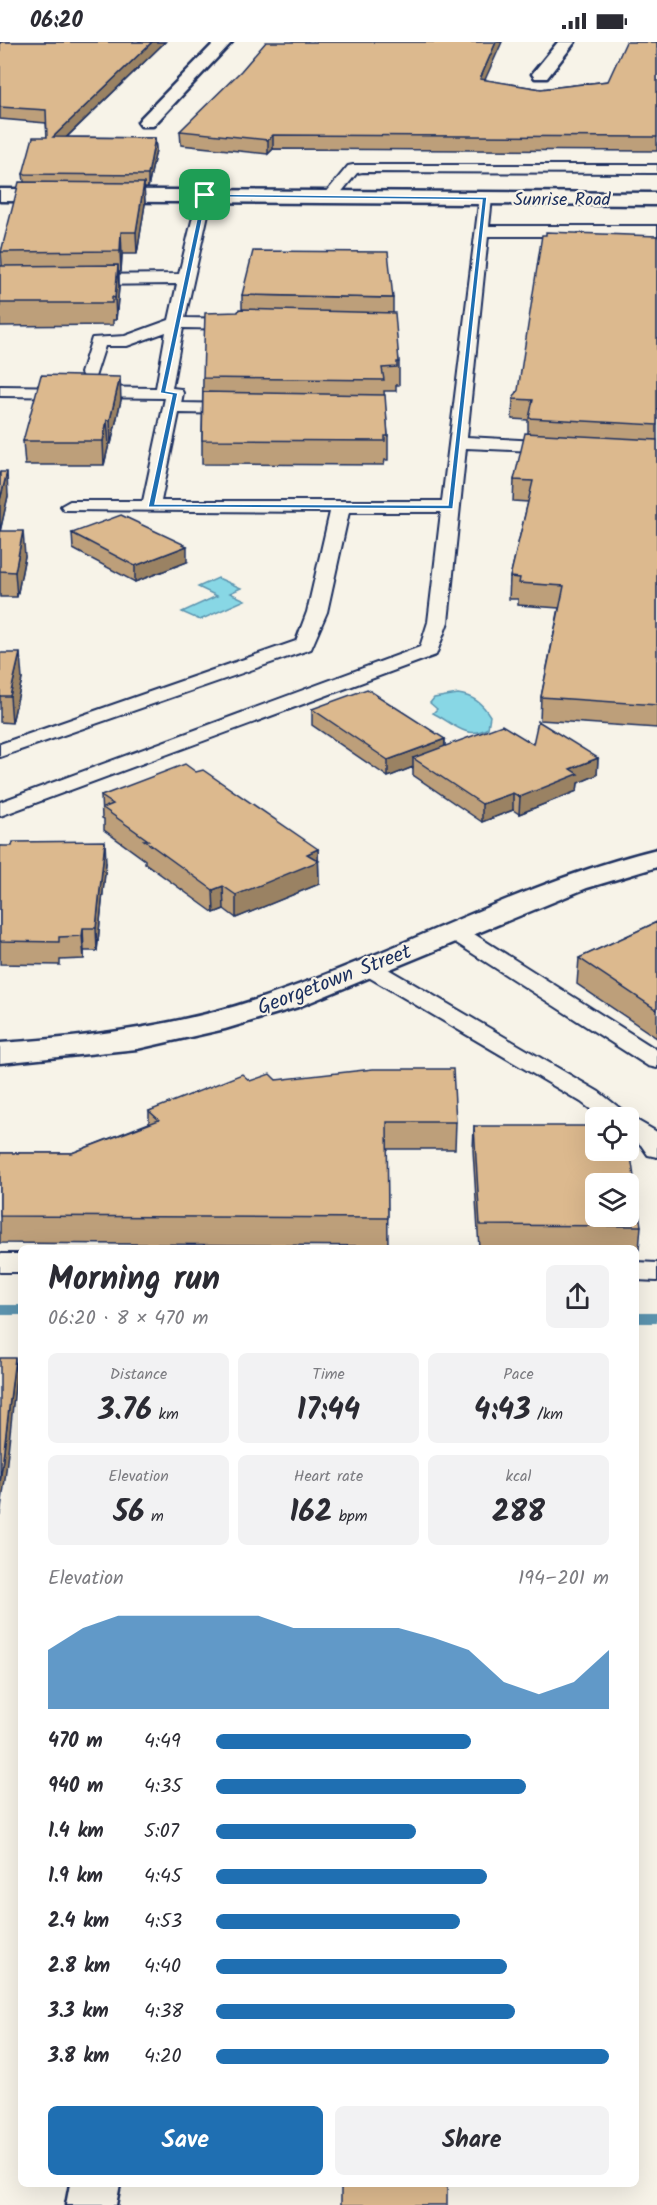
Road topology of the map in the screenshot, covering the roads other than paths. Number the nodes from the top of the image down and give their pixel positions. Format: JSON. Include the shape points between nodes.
{"nodes":[{"id":1,"x":224,"y":42,"type":"edge"},
{"id":2,"x":567,"y":42,"type":"edge"},
{"id":3,"x":541,"y":74,"type":"dead end"},
{"id":4,"x":147,"y":122,"type":"dead end"},
{"id":5,"x":657,"y":170,"type":"edge"},
{"id":6,"x":0,"y":195,"type":"edge"},
{"id":7,"x":205,"y":195,"type":"junction"},
{"id":8,"x":330,"y":197,"type":"junction"},
{"id":9,"x":485,"y":198,"type":"junction"},
{"id":10,"x":657,"y":199,"type":"edge"},
{"id":11,"x":481,"y":231,"type":"junction"},
{"id":12,"x":657,"y":231,"type":"edge"},
{"id":13,"x":186,"y":279,"type":"junction"},
{"id":14,"x":70,"y":280,"type":"edge"},
{"id":15,"x":176,"y":323,"type":"junction"},
{"id":16,"x":258,"y":325,"type":"edge"},
{"id":17,"x":89,"y":373,"type":"dead end"},
{"id":18,"x":0,"y":391,"type":"edge"},
{"id":19,"x":163,"y":393,"type":"junction"},
{"id":20,"x":173,"y":408,"type":"junction"},
{"id":21,"x":256,"y":409,"type":"edge"},
{"id":22,"x":458,"y":442,"type":"junction"},
{"id":23,"x":575,"y":448,"type":"edge"},
{"id":24,"x":70,"y":506,"type":"dead end"},
{"id":25,"x":151,"y":506,"type":"junction"},
{"id":26,"x":340,"y":506,"type":"junction"},
{"id":27,"x":451,"y":507,"type":"junction"},
{"id":28,"x":0,"y":751,"type":"edge"},
{"id":29,"x":0,"y":809,"type":"edge"},
{"id":30,"x":657,"y":858,"type":"edge"},
{"id":31,"x":455,"y":932,"type":"junction"},
{"id":32,"x":369,"y":967,"type":"junction"},
{"id":33,"x":0,"y":1053,"type":"edge"},
{"id":34,"x":657,"y":1061,"type":"edge"},
{"id":35,"x":604,"y":1107,"type":"edge"},
{"id":36,"x":639,"y":1132,"type":"edge"},
{"id":37,"x":657,"y":1149,"type":"edge"},
{"id":38,"x":0,"y":1263,"type":"edge"},
{"id":39,"x":18,"y":1263,"type":"edge"},
{"id":40,"x":639,"y":1271,"type":"edge"},
{"id":41,"x":657,"y":1272,"type":"edge"},
{"id":42,"x":94,"y":2187,"type":"edge"},
{"id":43,"x":91,"y":2205,"type":"edge"}],
"edges":[{"from":1,"to":4,"type":"street"},
{"from":2,"to":3,"type":"street"},
{"from":5,"to":8,"type":"lane","via":[[363,168],[353,169]]},
{"from":6,"to":7,"type":"street","name":"Sunrise Road"},
{"from":7,"to":8,"type":"street","name":"Sunrise Road"},
{"from":7,"to":13,"type":"lane"},
{"from":8,"to":9,"type":"street","name":"Sunrise Road"},
{"from":9,"to":10,"type":"street","name":"Sunrise Road"},
{"from":9,"to":11,"type":"lane"},
{"from":11,"to":12,"type":"lane"},
{"from":11,"to":22,"type":"lane"},
{"from":13,"to":14,"type":"lane"},
{"from":13,"to":15,"type":"lane"},
{"from":15,"to":16,"type":"lane"},
{"from":15,"to":17,"type":"lane","via":[[127,341],[98,341]]},
{"from":15,"to":19,"type":"lane"},
{"from":18,"to":19,"type":"lane"},
{"from":19,"to":20,"type":"lane","via":[[175,393]]},
{"from":20,"to":21,"type":"lane"},
{"from":20,"to":25,"type":"lane"},
{"from":22,"to":23,"type":"lane"},
{"from":22,"to":27,"type":"lane"},
{"from":24,"to":25,"type":"lane"},
{"from":25,"to":26,"type":"lane"},
{"from":26,"to":27,"type":"lane"},
{"from":26,"to":28,"type":"lane","via":[[317,612],[304,645]]},
{"from":27,"to":29,"type":"lane","via":[[438,622],[429,651]]},
{"from":30,"to":31,"type":"street","name":"Georgetown Street","via":[[577,882]]},
{"from":31,"to":32,"type":"street","name":"Georgetown Street"},
{"from":31,"to":34,"type":"lane"},
{"from":32,"to":33,"type":"street","name":"Georgetown Street","via":[[287,1000],[214,1022],[137,1039]]},
{"from":32,"to":35,"type":"lane"},
{"from":36,"to":37,"type":"lane"},
{"from":38,"to":39,"type":"lane"},
{"from":40,"to":41,"type":"lane"},
{"from":42,"to":43,"type":"street"}]}
